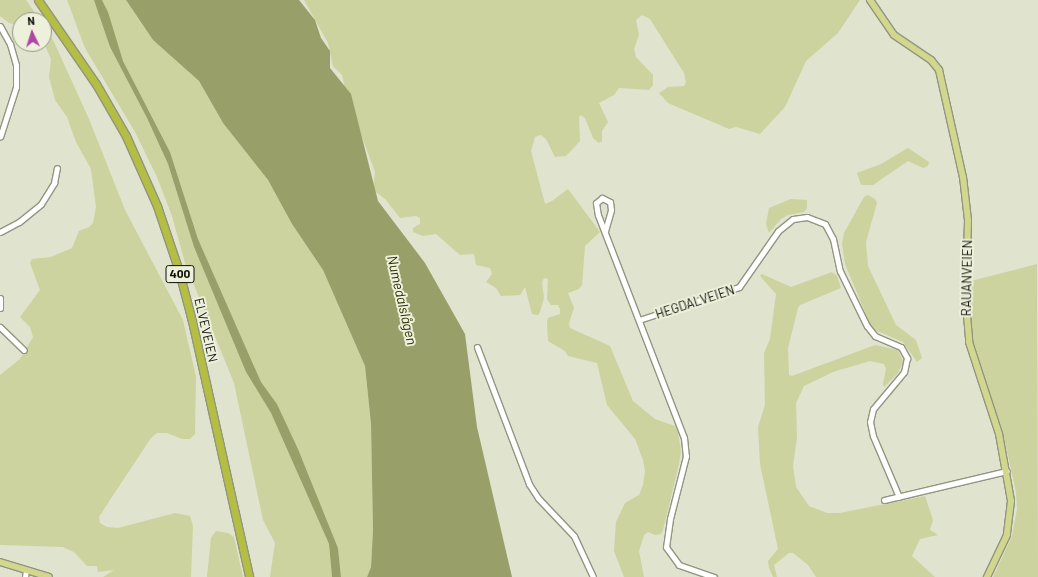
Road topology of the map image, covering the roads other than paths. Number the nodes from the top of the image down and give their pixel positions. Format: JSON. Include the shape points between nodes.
{"nodes":[{"id":1,"x":38,"y":0,"type":"edge"},
{"id":2,"x":870,"y":0,"type":"edge"},
{"id":3,"x":0,"y":26,"type":"edge"},
{"id":4,"x":0,"y":137,"type":"edge"},
{"id":5,"x":57,"y":168,"type":"dead end"},
{"id":6,"x":605,"y":231,"type":"junction"},
{"id":7,"x":0,"y":232,"type":"edge"},
{"id":8,"x":0,"y":298,"type":"edge"},
{"id":9,"x":0,"y":308,"type":"edge"},
{"id":10,"x":639,"y":320,"type":"junction"},
{"id":11,"x":0,"y":327,"type":"edge"},
{"id":12,"x":477,"y":347,"type":"dead end"},
{"id":13,"x":24,"y":350,"type":"dead end"},
{"id":14,"x":1007,"y":471,"type":"junction"},
{"id":15,"x":899,"y":497,"type":"junction"},
{"id":16,"x":884,"y":500,"type":"dead end"},
{"id":17,"x":0,"y":562,"type":"edge"},
{"id":18,"x":26,"y":570,"type":"junction"},
{"id":19,"x":24,"y":577,"type":"edge"},
{"id":20,"x":49,"y":577,"type":"edge"},
{"id":21,"x":249,"y":577,"type":"edge"},
{"id":22,"x":593,"y":577,"type":"edge"},
{"id":23,"x":714,"y":577,"type":"edge"},
{"id":24,"x":987,"y":577,"type":"edge"}],
"edges":[{"from":1,"to":21,"type":"highway","name":"ELVEVEIEN","number":"400","via":[[96,84],[126,136],[157,206],[178,268],[192,321]]},
{"from":2,"to":14,"type":"main road","name":"RAUANVEIEN","via":[[890,30],[903,43],[931,60],[938,68],[943,82],[967,205],[966,304],[969,346],[996,420]]},
{"from":3,"to":4,"type":"street","via":[[10,44],[16,65],[16,87]]},
{"from":5,"to":7,"type":"street","via":[[54,183],[41,204],[19,222]]},
{"from":6,"to":6,"type":"street","name":"HEGDALVEIEN","via":[[612,210],[610,202],[602,198],[596,203],[596,208]]},
{"from":6,"to":10,"type":"street","name":"HEGDALVEIEN"},
{"from":8,"to":9,"type":"street"},
{"from":10,"to":15,"type":"street","name":"HEGDALVEIEN","via":[[739,288],[778,231],[793,219],[807,217],[825,224],[833,239],[840,270],[867,326],[875,336],[901,347],[907,358],[904,372],[873,409],[870,422],[873,436]]},
{"from":10,"to":23,"type":"street","name":"HEGDALVEIEN","via":[[686,447],[666,547],[679,564]]},
{"from":11,"to":13,"type":"street"},
{"from":12,"to":22,"type":"street","via":[[529,484],[538,498],[574,536]]},
{"from":14,"to":15,"type":"street"},
{"from":14,"to":24,"type":"main road","name":"RAUANVEIEN","via":[[1011,501],[1009,526],[1001,551]]},
{"from":15,"to":16,"type":"street"},
{"from":17,"to":18,"type":"main road"},
{"from":18,"to":19,"type":"street"},
{"from":18,"to":20,"type":"main road"}]}
